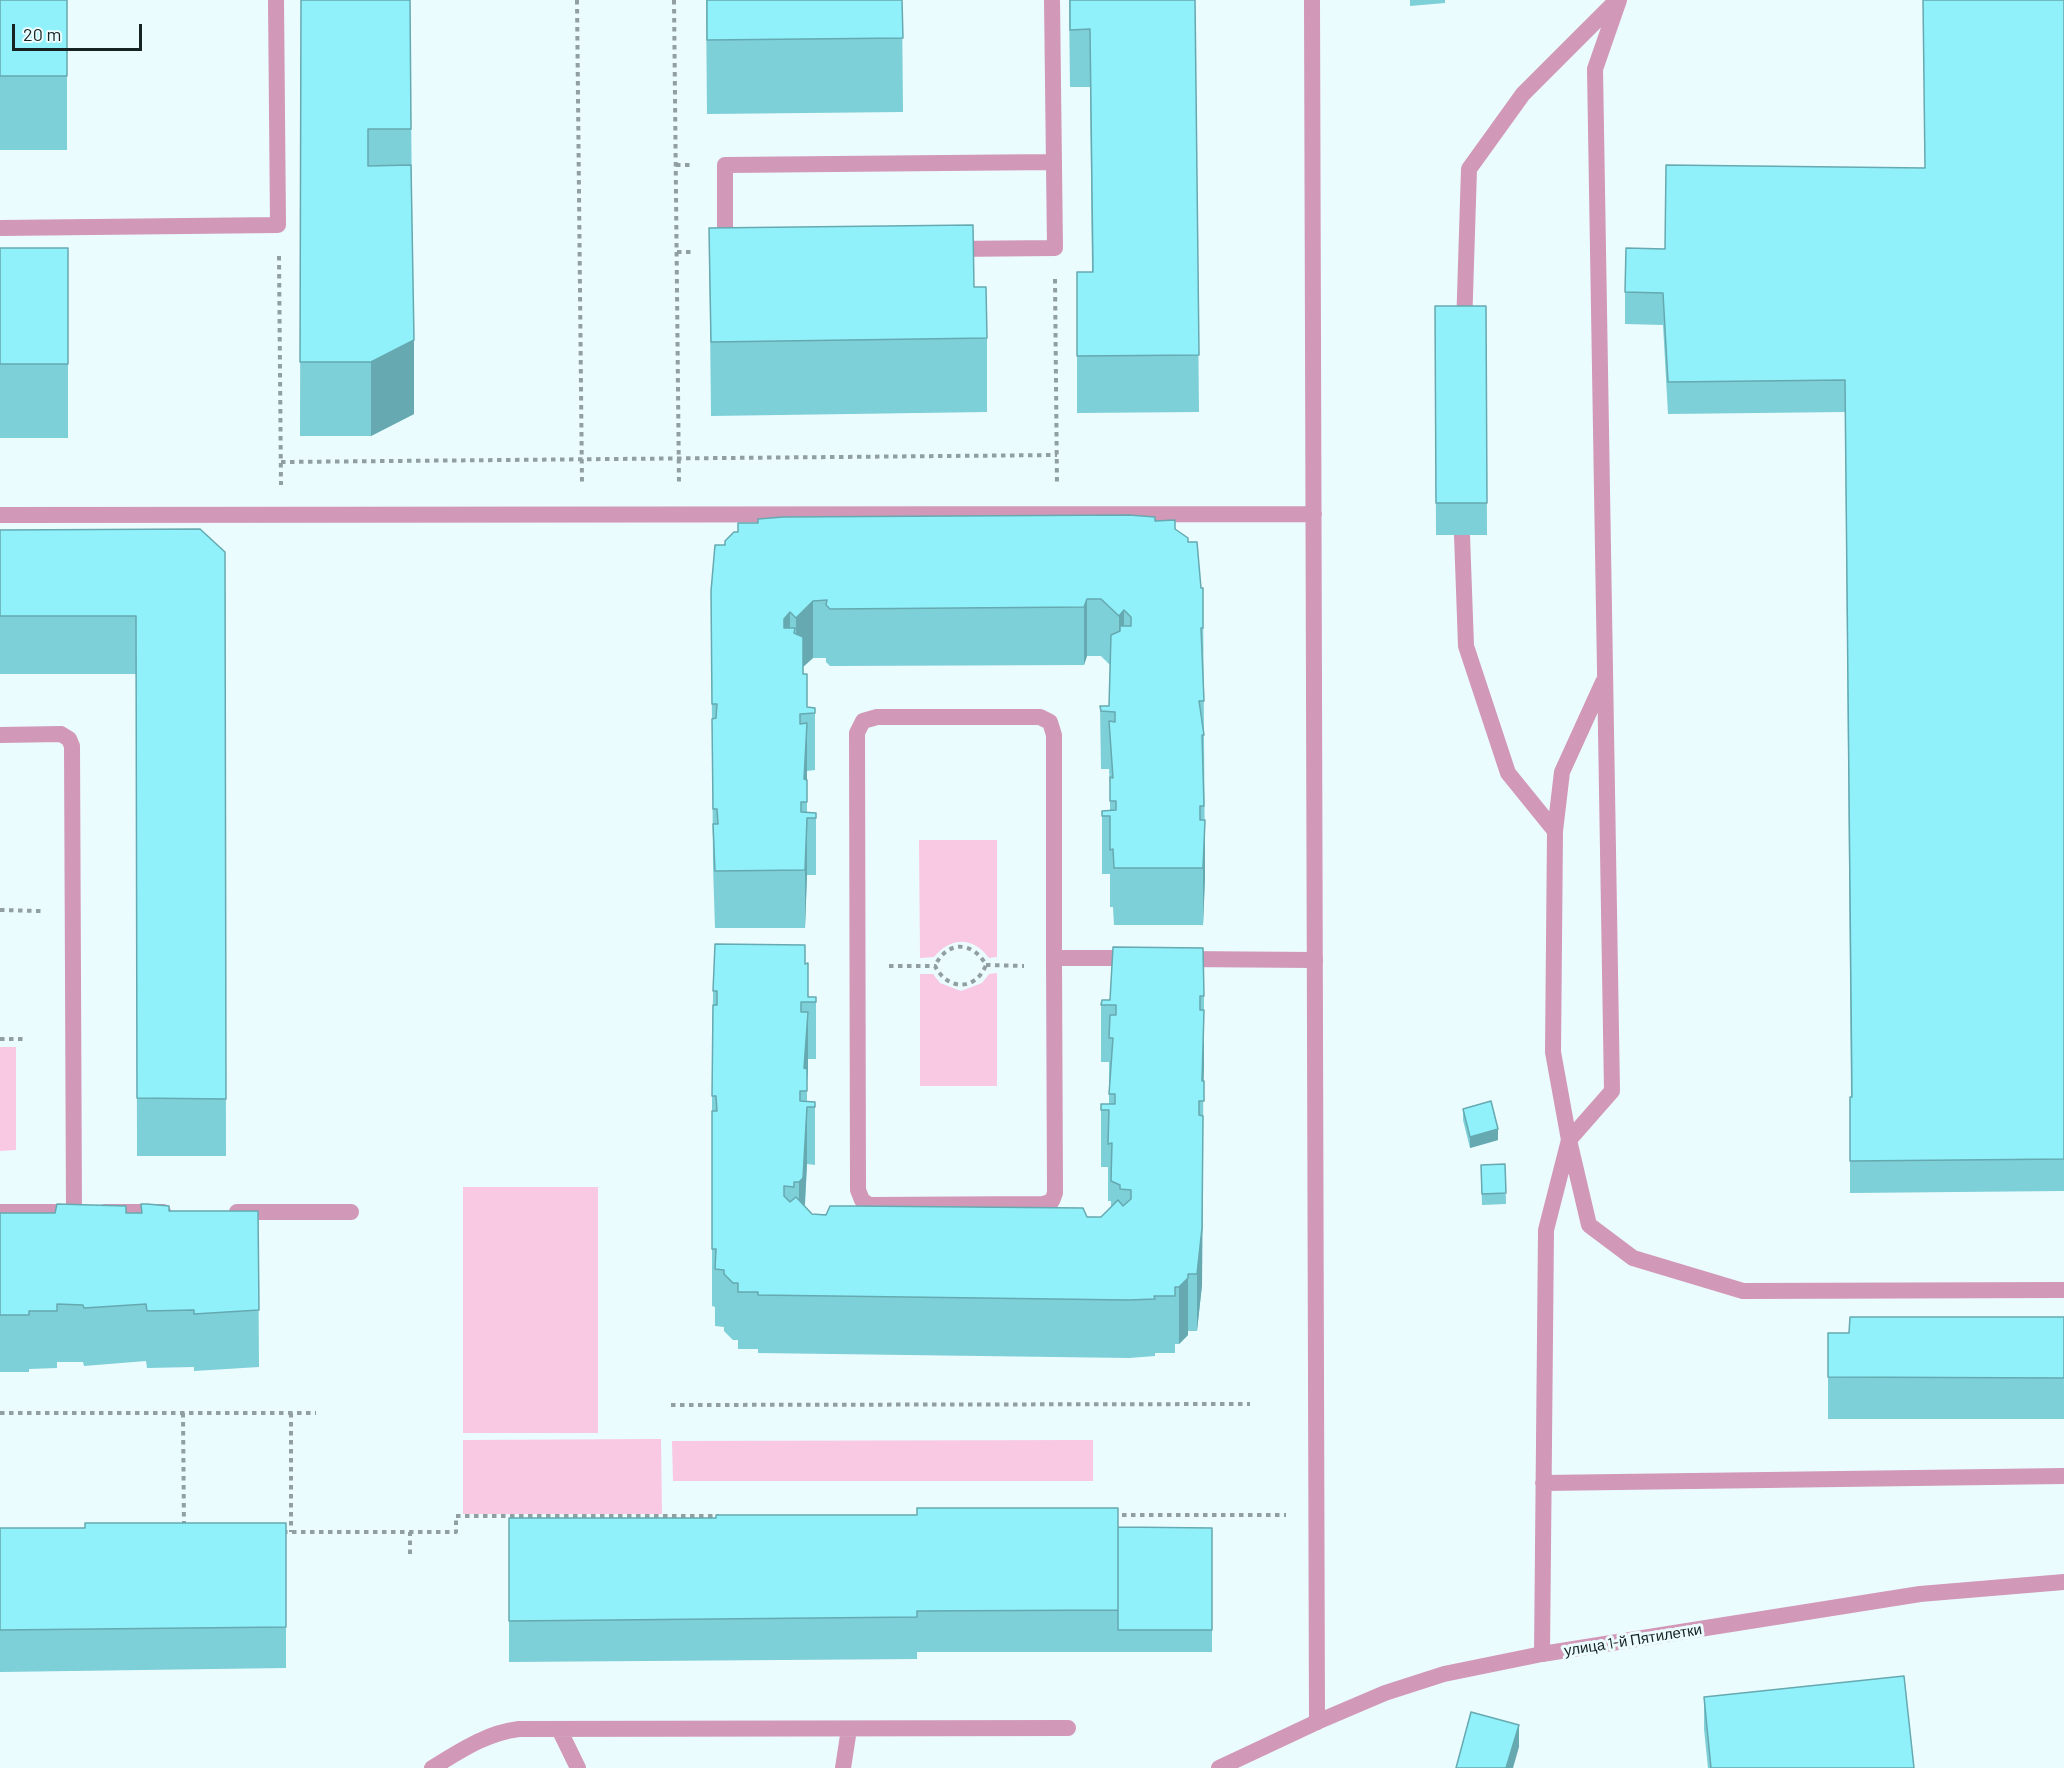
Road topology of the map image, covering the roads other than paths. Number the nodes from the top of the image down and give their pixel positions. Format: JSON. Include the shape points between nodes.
{"nodes":[{"id":1,"x":276,"y":0,"type":"edge"},
{"id":2,"x":1052,"y":0,"type":"edge"},
{"id":3,"x":1312,"y":0,"type":"edge"},
{"id":4,"x":1617,"y":0,"type":"edge"},
{"id":5,"x":1054,"y":162,"type":"junction"},
{"id":6,"x":0,"y":228,"type":"edge"},
{"id":7,"x":937,"y":249,"type":"edge"},
{"id":8,"x":737,"y":251,"type":"edge"},
{"id":9,"x":1464,"y":338,"type":"edge"},
{"id":10,"x":1314,"y":514,"type":"junction"},
{"id":11,"x":0,"y":515,"type":"edge"},
{"id":12,"x":1462,"y":535,"type":"edge"},
{"id":13,"x":1605,"y":678,"type":"junction"},
{"id":14,"x":0,"y":735,"type":"edge"},
{"id":15,"x":1555,"y":831,"type":"junction"},
{"id":16,"x":1054,"y":958,"type":"junction"},
{"id":17,"x":1315,"y":960,"type":"junction"},
{"id":18,"x":1569,"y":1140,"type":"junction"},
{"id":19,"x":0,"y":1212,"type":"edge"},
{"id":20,"x":74,"y":1212,"type":"junction"},
{"id":21,"x":178,"y":1212,"type":"edge"},
{"id":22,"x":224,"y":1212,"type":"edge"},
{"id":23,"x":351,"y":1212,"type":"dead end"},
{"id":24,"x":2064,"y":1290,"type":"edge"},
{"id":25,"x":2064,"y":1476,"type":"edge"},
{"id":26,"x":1544,"y":1483,"type":"junction"},
{"id":27,"x":2064,"y":1582,"type":"edge"},
{"id":28,"x":1542,"y":1654,"type":"junction"},
{"id":29,"x":1317,"y":1722,"type":"junction"},
{"id":30,"x":1068,"y":1728,"type":"dead end"},
{"id":31,"x":559,"y":1729,"type":"junction"},
{"id":32,"x":849,"y":1729,"type":"junction"},
{"id":33,"x":1243,"y":1764,"type":"edge"},
{"id":34,"x":432,"y":1768,"type":"edge"},
{"id":35,"x":578,"y":1768,"type":"edge"},
{"id":36,"x":843,"y":1768,"type":"edge"},
{"id":37,"x":1220,"y":1768,"type":"edge"}],
"edges":[{"from":1,"to":6,"type":"street","via":[[278,225]]},
{"from":2,"to":5,"type":"street"},
{"from":3,"to":10,"type":"street"},
{"from":4,"to":9,"type":"street","via":[[1523,94],[1469,169]]},
{"from":4,"to":13,"type":"street","via":[[1595,69]]},
{"from":5,"to":7,"type":"street","via":[[1055,248]]},
{"from":5,"to":8,"type":"street","via":[[725,165],[725,251]]},
{"from":10,"to":11,"type":"street"},
{"from":10,"to":17,"type":"street"},
{"from":12,"to":15,"type":"street","via":[[1466,646],[1508,773]]},
{"from":13,"to":15,"type":"street","via":[[1562,772]]},
{"from":13,"to":18,"type":"street","via":[[1612,1091]]},
{"from":14,"to":20,"type":"street","via":[[61,734],[72,746]]},
{"from":15,"to":18,"type":"street","via":[[1553,1052]]},
{"from":16,"to":16,"type":"street","via":[[1052,1201],[869,1204],[862,1200],[858,1190],[858,734],[863,721],[877,717],[1040,717],[1050,722],[1054,735]]},
{"from":16,"to":17,"type":"street"},
{"from":17,"to":29,"type":"street"},
{"from":18,"to":24,"type":"street","via":[[1589,1225],[1633,1258],[1743,1291]]},
{"from":18,"to":26,"type":"street","via":[[1546,1230]]},
{"from":19,"to":20,"type":"street"},
{"from":20,"to":21,"type":"street"},
{"from":22,"to":23,"type":"street"},
{"from":25,"to":26,"type":"street"},
{"from":26,"to":28,"type":"street"},
{"from":27,"to":28,"type":"street","name":"улица 1-й Пятилетки","via":[[1920,1594]]},
{"from":28,"to":29,"type":"street","name":"улица 1-й Пятилетки","via":[[1444,1674],[1385,1693]]},
{"from":29,"to":33,"type":"street","name":"улица 1-й Пятилетки"},
{"from":30,"to":32,"type":"street"},
{"from":31,"to":32,"type":"street"},
{"from":31,"to":34,"type":"street","via":[[499,1731]]},
{"from":31,"to":35,"type":"street"},
{"from":32,"to":36,"type":"street"},
{"from":33,"to":37,"type":"street","name":"улица 1-й Пятилетки"}]}
